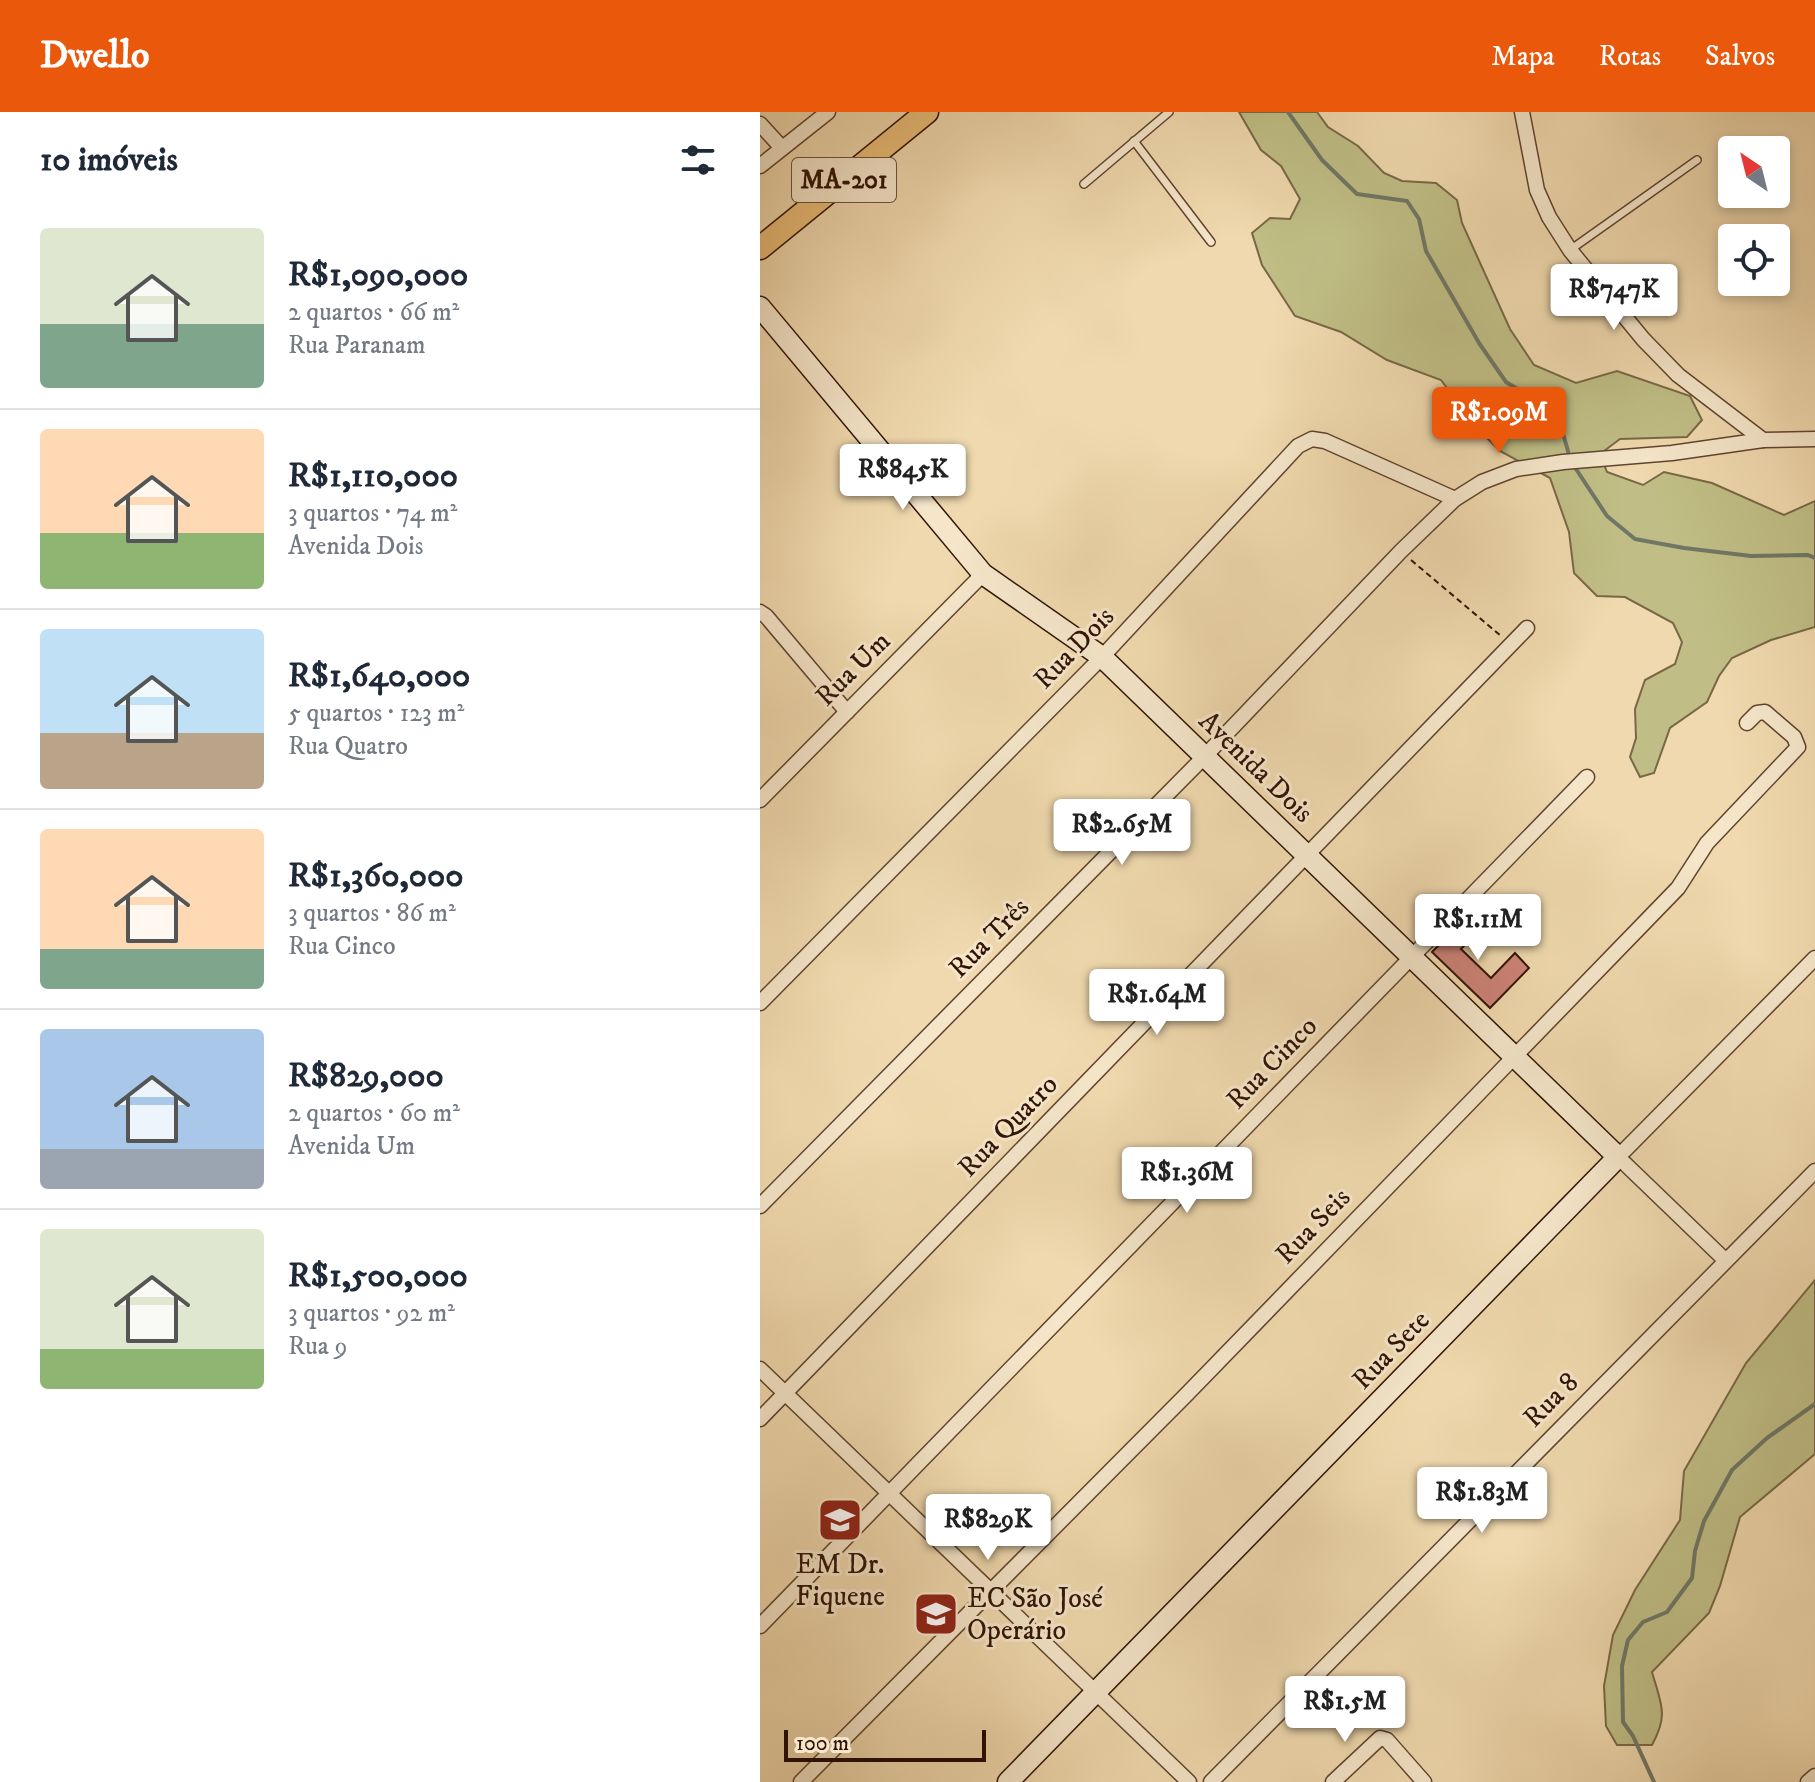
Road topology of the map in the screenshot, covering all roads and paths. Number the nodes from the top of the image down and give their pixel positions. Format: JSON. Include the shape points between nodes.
{"nodes":[{"id":1,"x":828,"y":112,"type":"edge"},
{"id":2,"x":927,"y":112,"type":"edge"},
{"id":3,"x":1169,"y":112,"type":"edge"},
{"id":4,"x":1522,"y":112,"type":"edge"},
{"id":5,"x":760,"y":124,"type":"edge"},
{"id":6,"x":1134,"y":141,"type":"junction"},
{"id":7,"x":782,"y":148,"type":"junction"},
{"id":8,"x":1697,"y":160,"type":"dead end"},
{"id":9,"x":760,"y":166,"type":"edge"},
{"id":10,"x":1084,"y":184,"type":"dead end"},
{"id":11,"x":1211,"y":242,"type":"dead end"},
{"id":12,"x":760,"y":248,"type":"edge"},
{"id":13,"x":1570,"y":250,"type":"junction"},
{"id":14,"x":760,"y":307,"type":"edge"},
{"id":15,"x":1815,"y":439,"type":"edge"},
{"id":16,"x":1763,"y":440,"type":"junction"},
{"id":17,"x":1455,"y":499,"type":"junction"},
{"id":18,"x":1401,"y":551,"type":"junction"},
{"id":19,"x":983,"y":574,"type":"junction"},
{"id":20,"x":760,"y":612,"type":"edge"},
{"id":21,"x":1527,"y":628,"type":"dead end"},
{"id":22,"x":1510,"y":644,"type":"junction"},
{"id":23,"x":1102,"y":657,"type":"junction"},
{"id":24,"x":847,"y":712,"type":"junction"},
{"id":25,"x":1747,"y":723,"type":"dead end"},
{"id":26,"x":1205,"y":756,"type":"junction"},
{"id":27,"x":1587,"y":777,"type":"dead end"},
{"id":28,"x":760,"y":800,"type":"edge"},
{"id":29,"x":1307,"y":855,"type":"junction"},
{"id":30,"x":1412,"y":957,"type":"junction"},
{"id":31,"x":1815,"y":958,"type":"edge"},
{"id":32,"x":760,"y":1003,"type":"edge"},
{"id":33,"x":1514,"y":1057,"type":"junction"},
{"id":34,"x":1618,"y":1157,"type":"junction"},
{"id":35,"x":1815,"y":1171,"type":"edge"},
{"id":36,"x":760,"y":1206,"type":"edge"},
{"id":37,"x":1725,"y":1260,"type":"junction"},
{"id":38,"x":760,"y":1369,"type":"edge"},
{"id":39,"x":785,"y":1393,"type":"junction"},
{"id":40,"x":760,"y":1419,"type":"edge"},
{"id":41,"x":889,"y":1493,"type":"junction"},
{"id":42,"x":990,"y":1590,"type":"junction"},
{"id":43,"x":760,"y":1626,"type":"edge"},
{"id":44,"x":1096,"y":1692,"type":"junction"},
{"id":45,"x":1815,"y":1776,"type":"edge"},
{"id":46,"x":801,"y":1782,"type":"edge"},
{"id":47,"x":1008,"y":1782,"type":"edge"},
{"id":48,"x":1189,"y":1782,"type":"edge"},
{"id":49,"x":1211,"y":1782,"type":"edge"},
{"id":50,"x":1333,"y":1782,"type":"edge"},
{"id":51,"x":1424,"y":1782,"type":"edge"},
{"id":52,"x":1808,"y":1782,"type":"edge"}],
"edges":[{"from":1,"to":7,"type":"street"},
{"from":2,"to":12,"type":"main road","number":"MA-201"},
{"from":3,"to":6,"type":"lane"},
{"from":4,"to":13,"type":"street","via":[[1537,190]]},
{"from":5,"to":7,"type":"street"},
{"from":6,"to":10,"type":"lane"},
{"from":6,"to":11,"type":"lane"},
{"from":7,"to":9,"type":"street"},
{"from":8,"to":13,"type":"lane"},
{"from":13,"to":16,"type":"street","via":[[1678,375]]},
{"from":14,"to":19,"type":"street","name":"Avenida Dois"},
{"from":15,"to":16,"type":"street","name":"Rua Três"},
{"from":16,"to":17,"type":"street","name":"Rua Três","via":[[1516,469]]},
{"from":17,"to":18,"type":"street","name":"Rua Três"},
{"from":17,"to":23,"type":"street","name":"Rua Dois","via":[[1312,439],[1284,459]]},
{"from":18,"to":22,"type":"path"},
{"from":18,"to":26,"type":"street","name":"Rua Três"},
{"from":19,"to":23,"type":"street","name":"Avenida Dois"},
{"from":19,"to":24,"type":"street","name":"Rua Um"},
{"from":20,"to":24,"type":"street"},
{"from":21,"to":22,"type":"street","name":"Rua Quatro"},
{"from":22,"to":29,"type":"street","name":"Rua Quatro"},
{"from":23,"to":26,"type":"street","name":"Avenida Dois"},
{"from":23,"to":32,"type":"street","name":"Rua Dois"},
{"from":24,"to":28,"type":"street","name":"Rua Um"},
{"from":25,"to":33,"type":"street","name":"Rua Seis","via":[[1765,712],[1798,747],[1707,843],[1671,895]]},
{"from":26,"to":29,"type":"street","name":"Avenida Dois"},
{"from":26,"to":36,"type":"street","name":"Rua Três"},
{"from":27,"to":30,"type":"street","name":"Rua Cinco"},
{"from":29,"to":30,"type":"street","name":"Avenida Dois"},
{"from":29,"to":39,"type":"street","name":"Rua Quatro"},
{"from":30,"to":33,"type":"street","name":"Avenida Dois"},
{"from":30,"to":41,"type":"street","name":"Rua Cinco"},
{"from":31,"to":34,"type":"street","name":"Rua Sete"},
{"from":33,"to":34,"type":"street","name":"Avenida Dois"},
{"from":33,"to":42,"type":"street","name":"Rua Seis"},
{"from":34,"to":37,"type":"street","name":"Avenida Dois"},
{"from":34,"to":44,"type":"street","name":"Rua Sete"},
{"from":35,"to":37,"type":"street","name":"Rua 8"},
{"from":37,"to":49,"type":"street","name":"Rua 8"},
{"from":38,"to":39,"type":"street"},
{"from":39,"to":40,"type":"street","name":"Rua Quatro"},
{"from":39,"to":41,"type":"street"},
{"from":41,"to":42,"type":"street"},
{"from":41,"to":43,"type":"street","name":"Rua Cinco"},
{"from":42,"to":44,"type":"street"},
{"from":42,"to":46,"type":"street","name":"Rua Seis"},
{"from":44,"to":47,"type":"street","name":"Rua Sete"},
{"from":44,"to":48,"type":"street"},
{"from":45,"to":52,"type":"street"},
{"from":50,"to":51,"type":"street","via":[[1380,1738]]}]}
